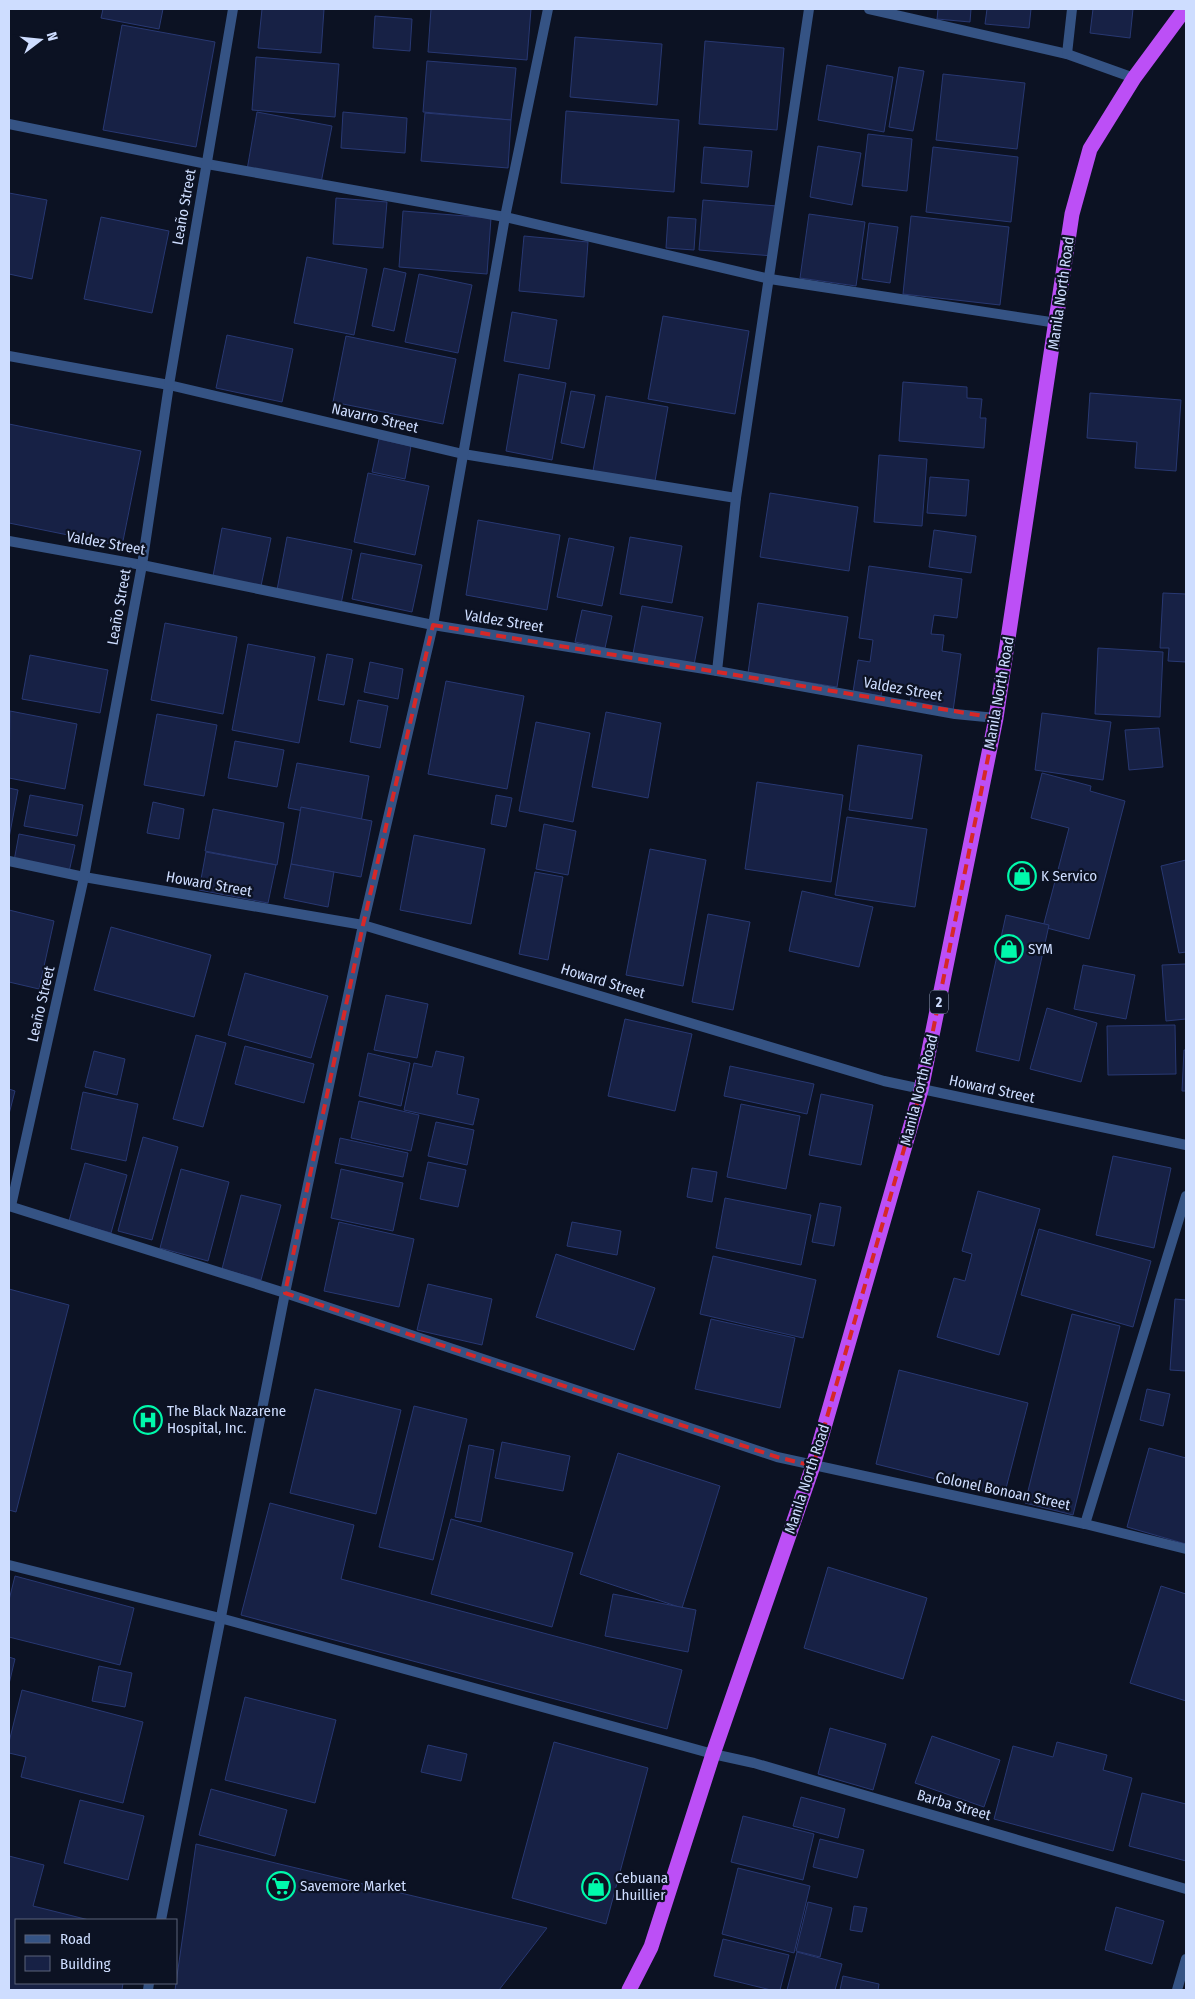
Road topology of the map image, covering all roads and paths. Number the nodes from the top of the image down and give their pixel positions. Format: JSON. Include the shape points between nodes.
{"nodes":[{"id":1,"x":233,"y":9,"type":"edge"},
{"id":2,"x":548,"y":9,"type":"edge"},
{"id":3,"x":809,"y":9,"type":"edge"},
{"id":4,"x":868,"y":9,"type":"edge"},
{"id":5,"x":1072,"y":9,"type":"edge"},
{"id":6,"x":1185,"y":9,"type":"edge"},
{"id":7,"x":1067,"y":54,"type":"junction"},
{"id":8,"x":1134,"y":78,"type":"junction"},
{"id":9,"x":9,"y":124,"type":"edge"},
{"id":10,"x":207,"y":164,"type":"junction"},
{"id":11,"x":505,"y":217,"type":"junction"},
{"id":12,"x":770,"y":279,"type":"junction"},
{"id":13,"x":1057,"y":323,"type":"junction"},
{"id":14,"x":9,"y":356,"type":"edge"},
{"id":15,"x":169,"y":385,"type":"junction"},
{"id":16,"x":462,"y":454,"type":"junction"},
{"id":17,"x":736,"y":498,"type":"junction"},
{"id":18,"x":9,"y":541,"type":"edge"},
{"id":19,"x":142,"y":565,"type":"junction"},
{"id":20,"x":433,"y":625,"type":"junction"},
{"id":21,"x":717,"y":670,"type":"junction"},
{"id":22,"x":996,"y":718,"type":"junction"},
{"id":23,"x":9,"y":861,"type":"edge"},
{"id":24,"x":84,"y":877,"type":"junction"},
{"id":25,"x":362,"y":925,"type":"junction"},
{"id":26,"x":921,"y":1090,"type":"junction"},
{"id":27,"x":1186,"y":1145,"type":"edge"},
{"id":28,"x":1186,"y":1196,"type":"edge"},
{"id":29,"x":10,"y":1206,"type":"edge"},
{"id":30,"x":285,"y":1293,"type":"junction"},
{"id":31,"x":814,"y":1466,"type":"junction"},
{"id":32,"x":1085,"y":1524,"type":"junction"},
{"id":33,"x":1186,"y":1549,"type":"edge"},
{"id":34,"x":9,"y":1565,"type":"edge"},
{"id":35,"x":220,"y":1618,"type":"junction"},
{"id":36,"x":712,"y":1754,"type":"junction"},
{"id":37,"x":1186,"y":1889,"type":"edge"},
{"id":38,"x":161,"y":1919,"type":"edge"},
{"id":39,"x":1186,"y":1960,"type":"edge"},
{"id":40,"x":629,"y":1990,"type":"edge"},
{"id":41,"x":1177,"y":1990,"type":"edge"}],
"edges":[{"from":1,"to":10,"type":"street","name":"Leaño Street"},
{"from":2,"to":11,"type":"street"},
{"from":3,"to":12,"type":"street"},
{"from":4,"to":7,"type":"street"},
{"from":5,"to":7,"type":"street"},
{"from":6,"to":8,"type":"highway","name":"Manila North Road","number":"2"},
{"from":7,"to":8,"type":"street"},
{"from":8,"to":13,"type":"highway","name":"Manila North Road","number":"2","via":[[1090,149],[1072,214]]},
{"from":9,"to":10,"type":"street"},
{"from":10,"to":11,"type":"street"},
{"from":10,"to":15,"type":"street","name":"Leaño Street"},
{"from":11,"to":12,"type":"street"},
{"from":11,"to":16,"type":"street"},
{"from":12,"to":13,"type":"street"},
{"from":12,"to":17,"type":"street"},
{"from":13,"to":22,"type":"highway","name":"Manila North Road","number":"2"},
{"from":14,"to":15,"type":"street","name":"Navarro Street"},
{"from":15,"to":16,"type":"street","name":"Navarro Street"},
{"from":15,"to":19,"type":"street","name":"Leaño Street"},
{"from":16,"to":17,"type":"street","name":"Navarro Street"},
{"from":16,"to":20,"type":"street"},
{"from":17,"to":21,"type":"street"},
{"from":18,"to":19,"type":"street","name":"Valdez Street"},
{"from":19,"to":20,"type":"street","name":"Valdez Street"},
{"from":19,"to":24,"type":"street","name":"Leaño Street"},
{"from":20,"to":21,"type":"street","name":"Valdez Street"},
{"from":20,"to":25,"type":"street"},
{"from":21,"to":22,"type":"street","name":"Valdez Street","via":[[954,714]]},
{"from":22,"to":26,"type":"highway","name":"Manila North Road","number":"2"},
{"from":23,"to":24,"type":"street","name":"Howard Street"},
{"from":24,"to":25,"type":"street","name":"Howard Street"},
{"from":24,"to":29,"type":"street","name":"Leaño Street"},
{"from":25,"to":26,"type":"street","name":"Howard Street"},
{"from":25,"to":30,"type":"street"},
{"from":26,"to":27,"type":"street","name":"Howard Street"},
{"from":26,"to":31,"type":"highway","name":"Manila North Road","number":"2"},
{"from":28,"to":32,"type":"street"},
{"from":29,"to":30,"type":"street","name":"Colonel Bonoan Street"},
{"from":30,"to":31,"type":"street","name":"Colonel Bonoan Street","via":[[777,1457]]},
{"from":30,"to":35,"type":"street"},
{"from":31,"to":32,"type":"street","name":"Colonel Bonoan Street"},
{"from":31,"to":36,"type":"highway","name":"Manila North Road","number":"2"},
{"from":32,"to":33,"type":"street","name":"Colonel Bonoan Street"},
{"from":34,"to":35,"type":"street","name":"Barba Street"},
{"from":35,"to":36,"type":"street","name":"Barba Street"},
{"from":35,"to":38,"type":"street"},
{"from":36,"to":37,"type":"street","name":"Barba Street","via":[[754,1763]]},
{"from":36,"to":40,"type":"highway","name":"Manila North Road","number":"2","via":[[651,1947]]},
{"from":39,"to":41,"type":"street"}]}
